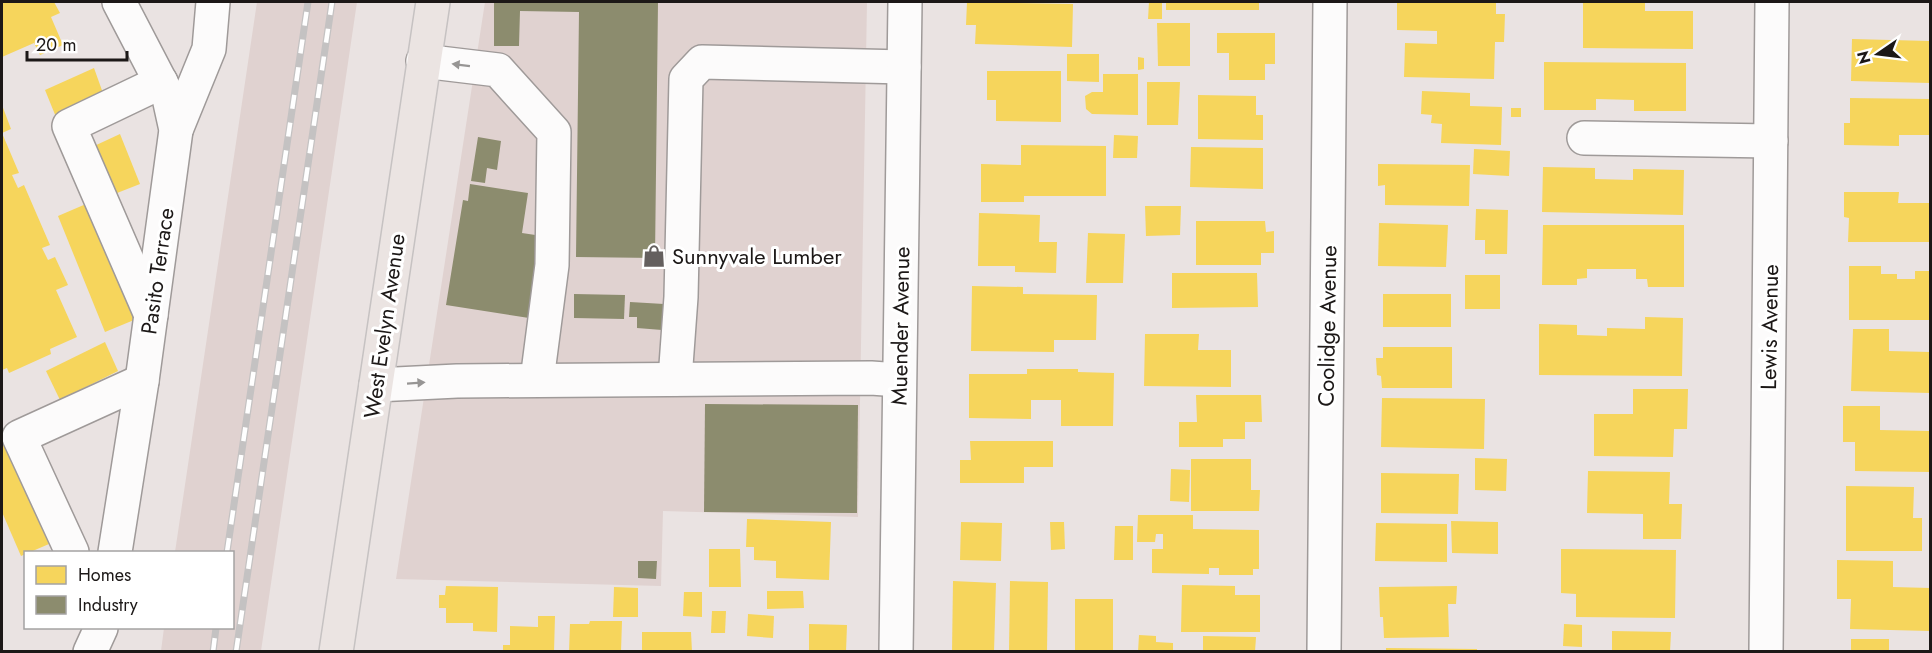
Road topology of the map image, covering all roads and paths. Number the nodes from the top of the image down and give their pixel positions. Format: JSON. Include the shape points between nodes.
{"nodes":[{"id":1,"x":119,"y":2,"type":"edge"},
{"id":2,"x":213,"y":2,"type":"edge"},
{"id":3,"x":433,"y":2,"type":"edge"},
{"id":4,"x":905,"y":2,"type":"edge"},
{"id":5,"x":1330,"y":2,"type":"edge"},
{"id":6,"x":1772,"y":2,"type":"edge"},
{"id":7,"x":423,"y":61,"type":"junction"},
{"id":8,"x":904,"y":67,"type":"junction"},
{"id":9,"x":161,"y":82,"type":"junction"},
{"id":10,"x":176,"y":130,"type":"junction"},
{"id":11,"x":1584,"y":138,"type":"dead end"},
{"id":12,"x":1771,"y":141,"type":"junction"},
{"id":13,"x":151,"y":315,"type":"junction"},
{"id":14,"x":675,"y":379,"type":"junction"},
{"id":15,"x":537,"y":380,"type":"junction"},
{"id":16,"x":899,"y":380,"type":"junction"},
{"id":17,"x":142,"y":381,"type":"junction"},
{"id":18,"x":376,"y":385,"type":"junction"},
{"id":19,"x":72,"y":551,"type":"edge"},
{"id":20,"x":115,"y":551,"type":"edge"},
{"id":21,"x":100,"y":629,"type":"edge"},
{"id":22,"x":90,"y":651,"type":"edge"},
{"id":23,"x":336,"y":651,"type":"edge"},
{"id":24,"x":896,"y":651,"type":"edge"},
{"id":25,"x":1324,"y":651,"type":"edge"},
{"id":26,"x":1766,"y":651,"type":"edge"}],
"edges":[{"from":1,"to":9,"type":"street","name":"Pasito Terrace"},
{"from":2,"to":10,"type":"street","via":[[208,49]]},
{"from":3,"to":7,"type":"main road","name":"West Evelyn Avenue"},
{"from":4,"to":8,"type":"street","name":"Muender Avenue"},
{"from":5,"to":25,"type":"street","name":"Coolidge Avenue"},
{"from":6,"to":12,"type":"street","name":"Lewis Avenue"},
{"from":15,"to":7,"type":"street","one_way":true,"via":[[552,264],[554,132],[498,70]]},
{"from":7,"to":18,"type":"main road","name":"West Evelyn Avenue"},
{"from":8,"to":14,"type":"street","via":[[702,62],[686,79]]},
{"from":8,"to":16,"type":"street","name":"Muender Avenue"},
{"from":9,"to":10,"type":"street","name":"Pasito Terrace"},
{"from":9,"to":13,"type":"street","via":[[69,126]]},
{"from":10,"to":13,"type":"street","name":"Pasito Terrace"},
{"from":11,"to":12,"type":"street"},
{"from":12,"to":26,"type":"street","name":"Lewis Avenue"},
{"from":13,"to":17,"type":"street","name":"Pasito Terrace"},
{"from":14,"to":15,"type":"street"},
{"from":14,"to":16,"type":"street"},
{"from":18,"to":15,"type":"street","one_way":true},
{"from":16,"to":24,"type":"street","name":"Muender Avenue"},
{"from":17,"to":19,"type":"street","via":[[19,437]]},
{"from":17,"to":20,"type":"street","name":"Pasito Terrace"},
{"from":18,"to":23,"type":"main road","name":"West Evelyn Avenue"},
{"from":21,"to":22,"type":"street"}]}
